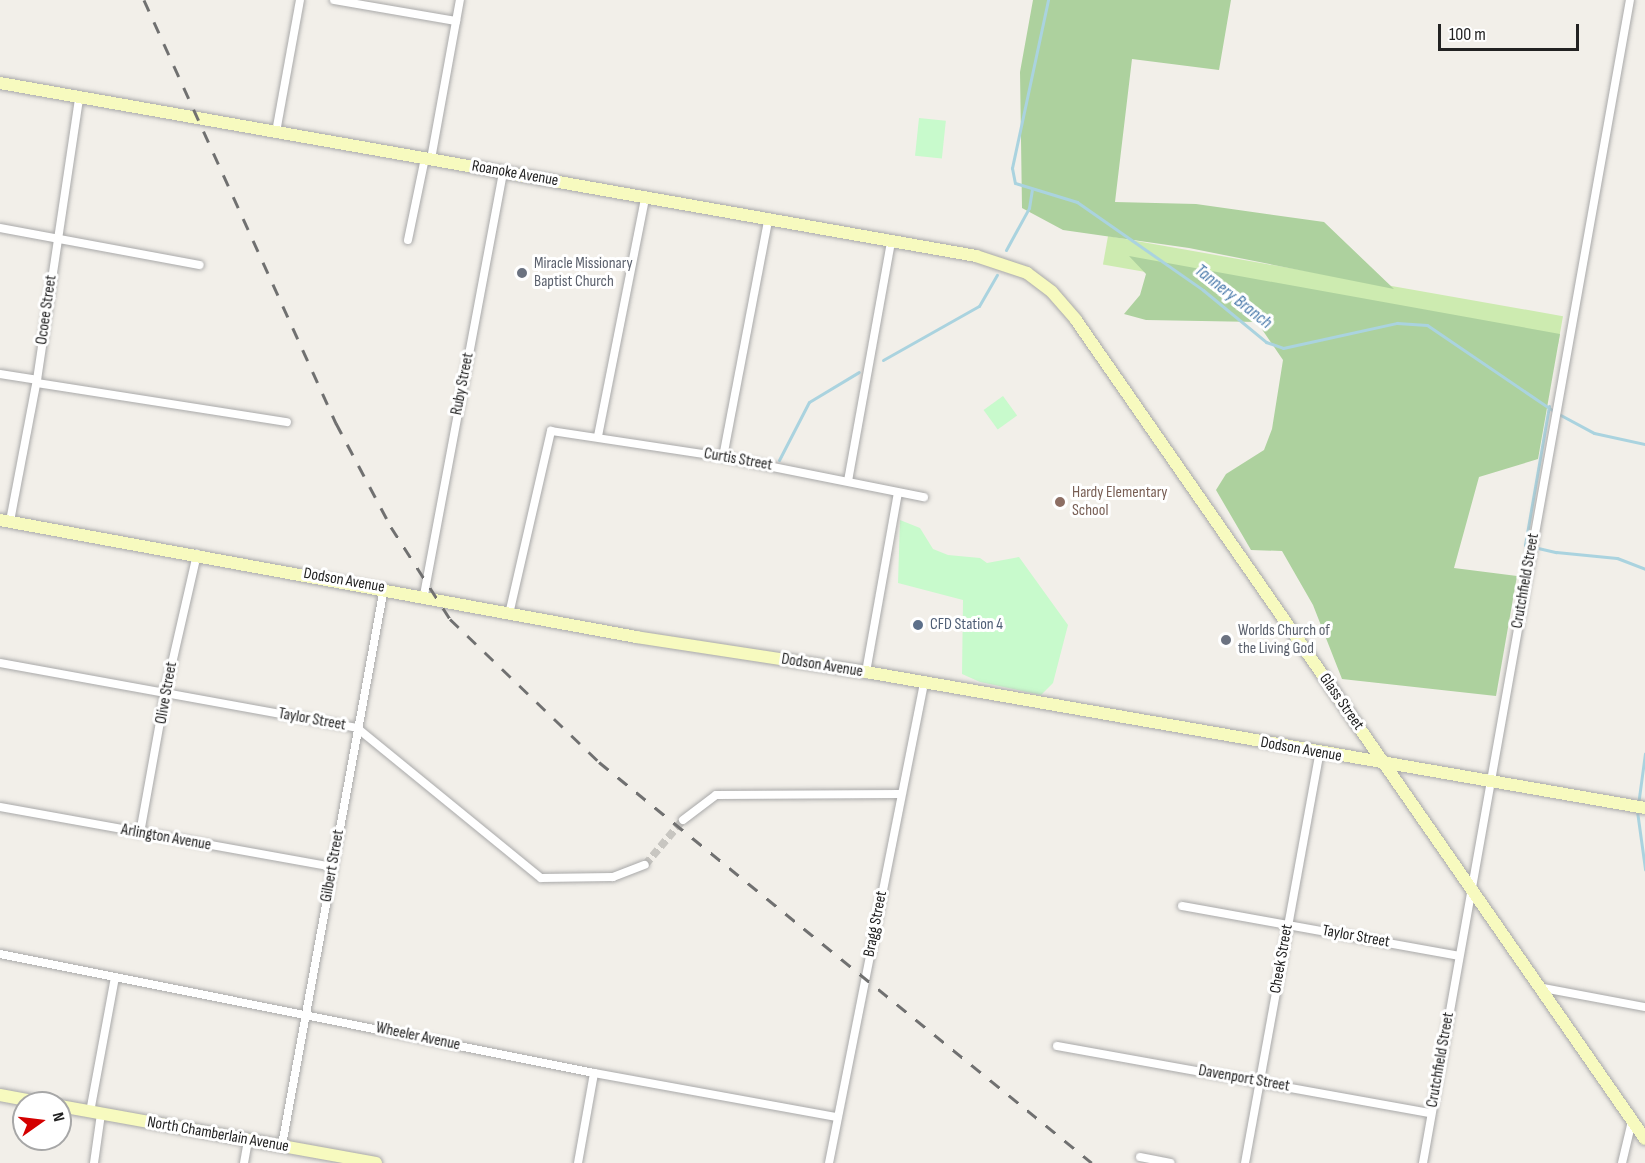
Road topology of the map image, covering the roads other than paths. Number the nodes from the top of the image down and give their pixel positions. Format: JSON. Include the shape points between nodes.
{"nodes":[{"id":1,"x":300,"y":0,"type":"edge"},
{"id":2,"x":334,"y":0,"type":"edge"},
{"id":3,"x":460,"y":0,"type":"edge"},
{"id":4,"x":1630,"y":0,"type":"edge"},
{"id":5,"x":456,"y":21,"type":"junction"},
{"id":6,"x":0,"y":83,"type":"edge"},
{"id":7,"x":79,"y":98,"type":"junction"},
{"id":8,"x":276,"y":132,"type":"junction"},
{"id":9,"x":428,"y":158,"type":"junction"},
{"id":10,"x":503,"y":172,"type":"junction"},
{"id":11,"x":645,"y":198,"type":"junction"},
{"id":12,"x":768,"y":222,"type":"junction"},
{"id":13,"x":0,"y":228,"type":"edge"},
{"id":14,"x":58,"y":238,"type":"junction"},
{"id":15,"x":408,"y":240,"type":"dead end"},
{"id":16,"x":891,"y":243,"type":"junction"},
{"id":17,"x":200,"y":265,"type":"dead end"},
{"id":18,"x":1027,"y":273,"type":"joint"},
{"id":19,"x":0,"y":374,"type":"edge"},
{"id":20,"x":37,"y":381,"type":"junction"},
{"id":21,"x":288,"y":422,"type":"dead end"},
{"id":22,"x":598,"y":436,"type":"junction"},
{"id":23,"x":723,"y":457,"type":"junction"},
{"id":24,"x":848,"y":481,"type":"junction"},
{"id":25,"x":898,"y":494,"type":"junction"},
{"id":26,"x":924,"y":497,"type":"dead end"},
{"id":27,"x":3,"y":520,"type":"edge"},
{"id":28,"x":197,"y":554,"type":"junction"},
{"id":29,"x":384,"y":588,"type":"junction"},
{"id":30,"x":423,"y":595,"type":"junction"},
{"id":31,"x":510,"y":610,"type":"junction"},
{"id":32,"x":0,"y":663,"type":"edge"},
{"id":33,"x":866,"y":672,"type":"junction"},
{"id":34,"x":924,"y":685,"type":"junction"},
{"id":35,"x":165,"y":694,"type":"junction"},
{"id":36,"x":357,"y":728,"type":"junction"},
{"id":37,"x":1319,"y":754,"type":"junction"},
{"id":38,"x":1384,"y":764,"type":"junction"},
{"id":39,"x":1491,"y":780,"type":"junction"},
{"id":40,"x":901,"y":794,"type":"junction"},
{"id":41,"x":0,"y":807,"type":"edge"},
{"id":42,"x":1640,"y":807,"type":"edge"},
{"id":43,"x":683,"y":820,"type":"tunnel mouth"},
{"id":44,"x":141,"y":833,"type":"junction"},
{"id":45,"x":645,"y":865,"type":"tunnel mouth"},
{"id":46,"x":333,"y":867,"type":"junction"},
{"id":47,"x":1471,"y":890,"type":"junction"},
{"id":48,"x":1182,"y":906,"type":"dead end"},
{"id":49,"x":1288,"y":925,"type":"junction"},
{"id":50,"x":0,"y":954,"type":"edge"},
{"id":51,"x":1459,"y":956,"type":"junction"},
{"id":52,"x":116,"y":977,"type":"junction"},
{"id":53,"x":1543,"y":988,"type":"junction"},
{"id":54,"x":1645,"y":1007,"type":"edge"},
{"id":55,"x":306,"y":1014,"type":"junction"},
{"id":56,"x":1057,"y":1046,"type":"dead end"},
{"id":57,"x":594,"y":1073,"type":"junction"},
{"id":58,"x":1260,"y":1082,"type":"junction"},
{"id":59,"x":72,"y":1109,"type":"edge"},
{"id":60,"x":95,"y":1113,"type":"junction"},
{"id":61,"x":1431,"y":1113,"type":"junction"},
{"id":62,"x":837,"y":1117,"type":"junction"},
{"id":63,"x":1632,"y":1121,"type":"junction"},
{"id":64,"x":1645,"y":1139,"type":"edge"},
{"id":65,"x":248,"y":1141,"type":"junction"},
{"id":66,"x":282,"y":1145,"type":"junction"},
{"id":67,"x":1140,"y":1157,"type":"dead end"},
{"id":68,"x":94,"y":1163,"type":"edge"},
{"id":69,"x":244,"y":1163,"type":"edge"},
{"id":70,"x":376,"y":1163,"type":"edge"},
{"id":71,"x":578,"y":1163,"type":"edge"},
{"id":72,"x":830,"y":1163,"type":"edge"},
{"id":73,"x":1170,"y":1163,"type":"edge"},
{"id":74,"x":1245,"y":1163,"type":"edge"},
{"id":75,"x":1423,"y":1163,"type":"edge"},
{"id":76,"x":1622,"y":1163,"type":"edge"}],
"edges":[{"from":1,"to":8,"type":"street"},
{"from":2,"to":5,"type":"street"},
{"from":3,"to":5,"type":"street"},
{"from":4,"to":39,"type":"street","name":"Crutchfield Street"},
{"from":5,"to":9,"type":"street"},
{"from":6,"to":7,"type":"street","name":"Roanoke Avenue"},
{"from":7,"to":8,"type":"street","name":"Roanoke Avenue"},
{"from":7,"to":14,"type":"street","name":"Ocoee Street"},
{"from":8,"to":9,"type":"street","name":"Roanoke Avenue"},
{"from":9,"to":10,"type":"street","name":"Roanoke Avenue"},
{"from":9,"to":15,"type":"street"},
{"from":10,"to":11,"type":"street","name":"Roanoke Avenue"},
{"from":10,"to":30,"type":"street","name":"Ruby Street"},
{"from":11,"to":12,"type":"street","name":"Roanoke Avenue"},
{"from":11,"to":22,"type":"street"},
{"from":12,"to":16,"type":"street","name":"Roanoke Avenue"},
{"from":12,"to":23,"type":"street"},
{"from":13,"to":14,"type":"street"},
{"from":14,"to":17,"type":"street"},
{"from":14,"to":20,"type":"street","name":"Ocoee Street"},
{"from":16,"to":18,"type":"street","name":"Roanoke Avenue","via":[[986,258]]},
{"from":16,"to":24,"type":"street"},
{"from":18,"to":38,"type":"street","name":"Glass Street","via":[[1052,292],[1076,320]]},
{"from":19,"to":20,"type":"street"},
{"from":20,"to":21,"type":"street"},
{"from":20,"to":27,"type":"street","name":"Ocoee Street"},
{"from":22,"to":23,"type":"street","name":"Curtis Street"},
{"from":22,"to":31,"type":"street","name":"Curtis Street","via":[[551,431]]},
{"from":23,"to":24,"type":"street","name":"Curtis Street"},
{"from":24,"to":25,"type":"street","name":"Curtis Street"},
{"from":25,"to":26,"type":"street","name":"Curtis Street"},
{"from":25,"to":33,"type":"street"},
{"from":27,"to":28,"type":"street","name":"Dodson Avenue"},
{"from":28,"to":29,"type":"street","name":"Dodson Avenue"},
{"from":28,"to":35,"type":"street","name":"Olive Street"},
{"from":29,"to":30,"type":"street","name":"Dodson Avenue"},
{"from":29,"to":36,"type":"street","name":"Gilbert Street"},
{"from":30,"to":31,"type":"street","name":"Dodson Avenue"},
{"from":31,"to":33,"type":"street","name":"Dodson Avenue","via":[[636,637]]},
{"from":32,"to":35,"type":"street","name":"Taylor Street"},
{"from":33,"to":34,"type":"street","name":"Dodson Avenue"},
{"from":34,"to":37,"type":"street","name":"Dodson Avenue"},
{"from":34,"to":40,"type":"street","name":"Bragg Street"},
{"from":35,"to":36,"type":"street","name":"Taylor Street"},
{"from":35,"to":44,"type":"street","name":"Olive Street"},
{"from":36,"to":45,"type":"street","name":"Taylor Street","via":[[541,878],[613,877]]},
{"from":36,"to":46,"type":"street","name":"Gilbert Street"},
{"from":37,"to":38,"type":"street","name":"Dodson Avenue"},
{"from":37,"to":49,"type":"street","name":"Cheek Street"},
{"from":38,"to":39,"type":"street","name":"Dodson Avenue"},
{"from":38,"to":47,"type":"street","name":"Glass Street"},
{"from":39,"to":42,"type":"street","name":"Dodson Avenue"},
{"from":39,"to":47,"type":"street","name":"Crutchfield Street"},
{"from":40,"to":43,"type":"street","via":[[716,795]]},
{"from":40,"to":62,"type":"street","name":"Bragg Street"},
{"from":41,"to":44,"type":"street","name":"Arlington Avenue"},
{"from":44,"to":46,"type":"street","name":"Arlington Avenue"},
{"from":46,"to":55,"type":"street","name":"Gilbert Street"},
{"from":47,"to":51,"type":"street","name":"Crutchfield Street"},
{"from":47,"to":53,"type":"street","name":"Glass Street"},
{"from":48,"to":49,"type":"street","name":"Taylor Street"},
{"from":49,"to":51,"type":"street","name":"Taylor Street"},
{"from":49,"to":58,"type":"street","name":"Cheek Street"},
{"from":50,"to":52,"type":"street","name":"Wheeler Avenue"},
{"from":51,"to":61,"type":"street","name":"Crutchfield Street"},
{"from":52,"to":55,"type":"street","name":"Wheeler Avenue"},
{"from":52,"to":60,"type":"street"},
{"from":53,"to":54,"type":"street"},
{"from":53,"to":63,"type":"street","name":"Glass Street"},
{"from":55,"to":57,"type":"street","name":"Wheeler Avenue"},
{"from":55,"to":66,"type":"street","name":"Gilbert Street"},
{"from":56,"to":58,"type":"street","name":"Davenport Street"},
{"from":57,"to":62,"type":"street","name":"Wheeler Avenue"},
{"from":57,"to":71,"type":"street"},
{"from":58,"to":61,"type":"street","name":"Davenport Street"},
{"from":58,"to":74,"type":"street","name":"Cheek Street"},
{"from":59,"to":60,"type":"street","name":"North Chamberlain Avenue"},
{"from":60,"to":65,"type":"street","name":"North Chamberlain Avenue"},
{"from":60,"to":68,"type":"street"},
{"from":61,"to":75,"type":"street","name":"Crutchfield Street"},
{"from":62,"to":72,"type":"street","name":"Bragg Street"},
{"from":63,"to":64,"type":"street","name":"Glass Street"},
{"from":63,"to":76,"type":"street"},
{"from":65,"to":66,"type":"street","name":"North Chamberlain Avenue"},
{"from":65,"to":69,"type":"street"},
{"from":66,"to":70,"type":"street","name":"North Chamberlain Avenue"},
{"from":67,"to":73,"type":"street"}]}
